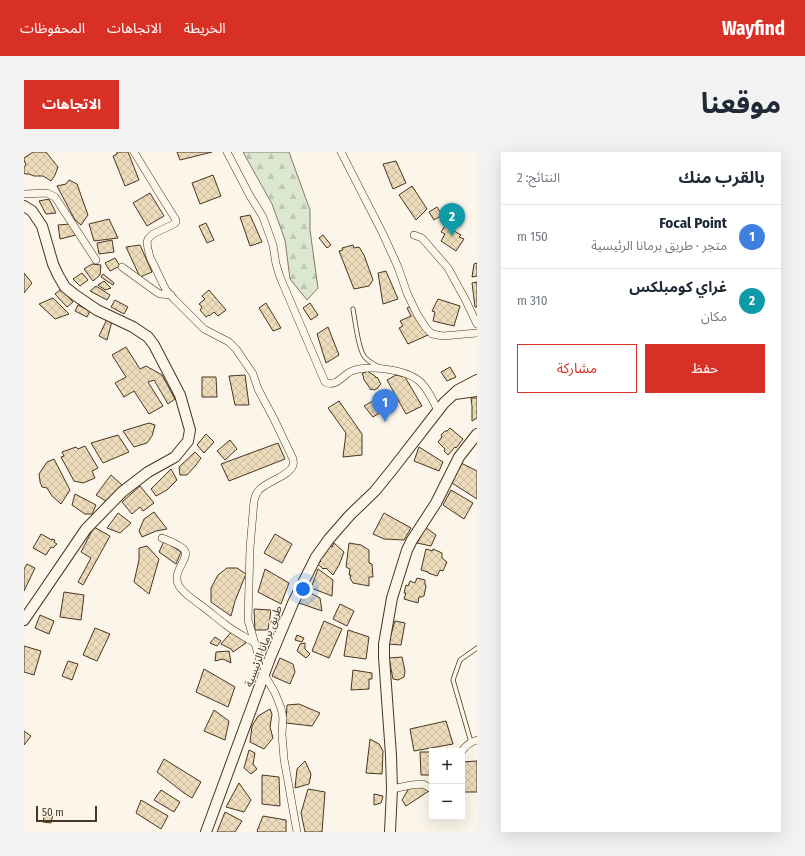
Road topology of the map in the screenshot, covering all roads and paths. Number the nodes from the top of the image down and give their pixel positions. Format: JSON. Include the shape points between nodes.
{"nodes":[{"id":1,"x":134,"y":152,"type":"edge"},
{"id":2,"x":227,"y":152,"type":"edge"},
{"id":3,"x":341,"y":152,"type":"edge"},
{"id":4,"x":24,"y":194,"type":"edge"},
{"id":5,"x":24,"y":206,"type":"edge"},
{"id":6,"x":414,"y":235,"type":"dead end"},
{"id":7,"x":96,"y":260,"type":"dead end"},
{"id":8,"x":122,"y":267,"type":"dead end"},
{"id":9,"x":170,"y":295,"type":"junction"},
{"id":10,"x":353,"y":309,"type":"dead end"},
{"id":11,"x":477,"y":324,"type":"edge"},
{"id":12,"x":477,"y":333,"type":"edge"},
{"id":13,"x":380,"y":368,"type":"junction"},
{"id":14,"x":477,"y":380,"type":"edge"},
{"id":15,"x":477,"y":391,"type":"edge"},
{"id":16,"x":453,"y":394,"type":"junction"},
{"id":17,"x":438,"y":411,"type":"junction"},
{"id":18,"x":477,"y":434,"type":"edge"},
{"id":19,"x":162,"y":538,"type":"dead end"},
{"id":20,"x":24,"y":620,"type":"edge"},
{"id":21,"x":255,"y":643,"type":"junction"},
{"id":22,"x":477,"y":648,"type":"edge"},
{"id":23,"x":264,"y":674,"type":"junction"},
{"id":24,"x":474,"y":741,"type":"edge"},
{"id":25,"x":464,"y":748,"type":"edge"},
{"id":26,"x":429,"y":787,"type":"edge"},
{"id":27,"x":392,"y":789,"type":"junction"},
{"id":28,"x":206,"y":832,"type":"edge"},
{"id":29,"x":297,"y":832,"type":"edge"},
{"id":30,"x":390,"y":832,"type":"edge"}],
"edges":[{"from":1,"to":9,"type":"street","via":[[176,220],[174,224],[153,234],[147,242],[150,257]]},
{"from":2,"to":13,"type":"street","via":[[263,217],[273,244],[280,277],[325,382],[329,384],[338,381],[350,371]]},
{"from":3,"to":12,"type":"street","via":[[383,234],[407,293],[426,328],[432,334],[443,336]]},
{"from":4,"to":7,"type":"street","via":[[48,193],[55,197]]},
{"from":5,"to":20,"type":"street","via":[[32,211],[42,226],[53,264],[66,287],[92,307],[148,337],[154,345],[180,395],[190,430],[188,441],[175,457],[148,472],[122,492],[86,529]]},
{"from":6,"to":11,"type":"street","via":[[422,238],[448,268]]},
{"from":8,"to":9,"type":"street","via":[[160,294]]},
{"from":9,"to":21,"type":"street","via":[[204,329],[229,342],[236,349],[253,374],[293,459],[294,465],[291,469],[261,488],[254,501],[248,614]]},
{"from":10,"to":13,"type":"lane","via":[[360,349],[364,357]]},
{"from":13,"to":17,"type":"street","via":[[411,376],[422,383]]},
{"from":14,"to":16,"type":"street","name":"طريق برمانا الرئيسية"},
{"from":15,"to":16,"type":"street"},
{"from":16,"to":17,"type":"street","name":"طريق برمانا الرئيسية"},
{"from":17,"to":23,"type":"street","name":"طريق برمانا الرئيسية","via":[[375,491],[350,515],[316,557],[293,603]]},
{"from":18,"to":27,"type":"street","via":[[459,457],[436,503],[409,545],[392,598],[384,644]]},
{"from":19,"to":21,"type":"street","via":[[170,540],[185,551],[186,555],[178,570],[177,580],[185,593],[226,626]]},
{"from":21,"to":23,"type":"street"},
{"from":22,"to":24,"type":"lane","via":[[460,660],[453,680]]},
{"from":23,"to":28,"type":"street","name":"طريق برمانا الرئيسية"},
{"from":23,"to":29,"type":"street","via":[[281,708],[284,754]]},
{"from":24,"to":25,"type":"street"},
{"from":26,"to":27,"type":"street","via":[[423,784]]},
{"from":27,"to":30,"type":"street"}]}
